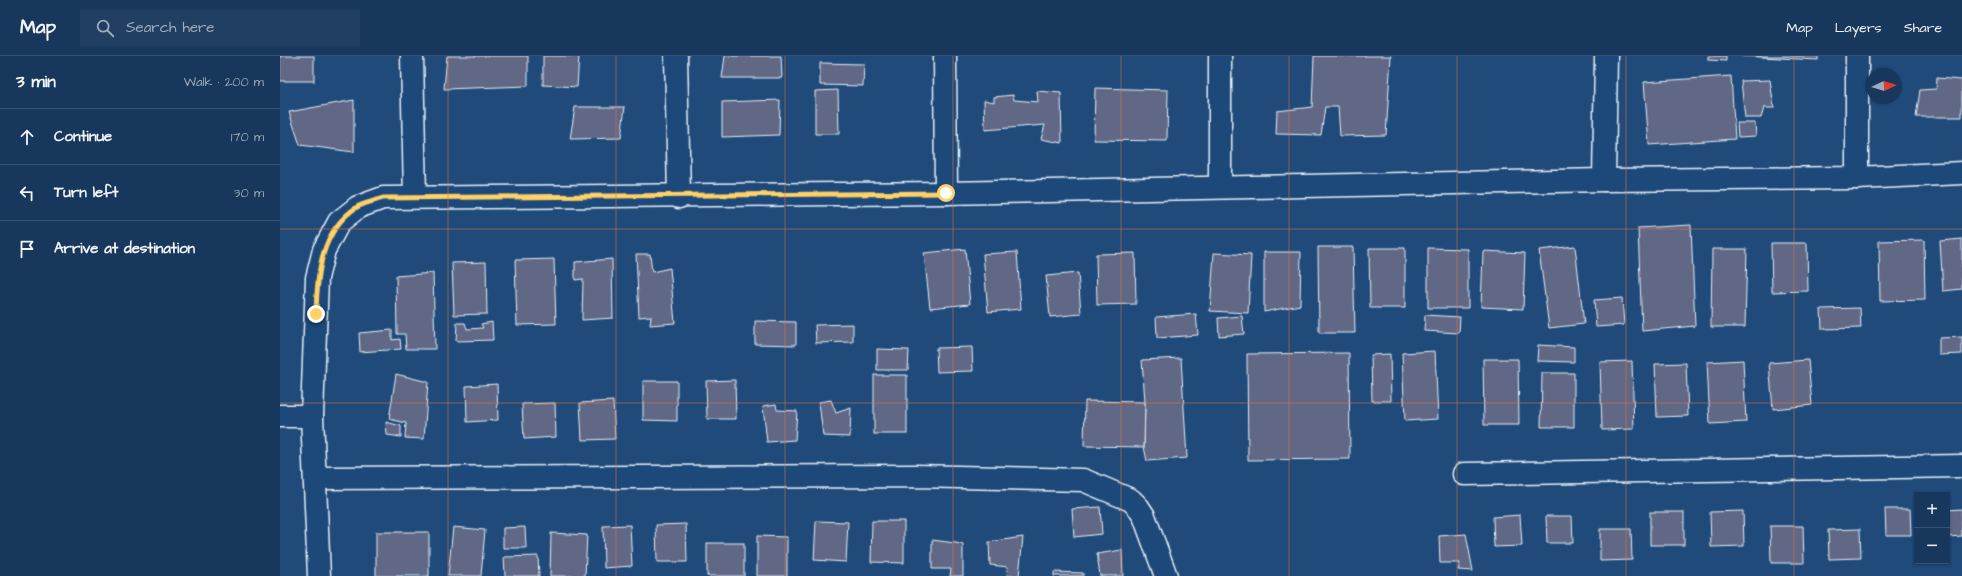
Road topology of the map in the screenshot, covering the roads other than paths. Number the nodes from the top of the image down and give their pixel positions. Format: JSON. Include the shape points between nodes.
{"nodes":[{"id":1,"x":412,"y":56,"type":"edge"},
{"id":2,"x":676,"y":56,"type":"edge"},
{"id":3,"x":945,"y":56,"type":"edge"},
{"id":4,"x":1220,"y":56,"type":"edge"},
{"id":5,"x":1606,"y":56,"type":"edge"},
{"id":6,"x":1857,"y":56,"type":"edge"},
{"id":7,"x":1962,"y":173,"type":"edge"},
{"id":8,"x":1857,"y":178,"type":"junction"},
{"id":9,"x":1604,"y":180,"type":"junction"},
{"id":10,"x":1220,"y":187,"type":"junction"},
{"id":11,"x":946,"y":193,"type":"junction"},
{"id":12,"x":415,"y":197,"type":"junction"},
{"id":13,"x":679,"y":197,"type":"junction"},
{"id":14,"x":280,"y":416,"type":"edge"},
{"id":15,"x":312,"y":416,"type":"junction"},
{"id":16,"x":1962,"y":466,"type":"edge"},
{"id":17,"x":1464,"y":474,"type":"dead end"},
{"id":18,"x":316,"y":478,"type":"junction"},
{"id":19,"x":319,"y":576,"type":"edge"},
{"id":20,"x":1166,"y":576,"type":"edge"}],
"edges":[{"from":1,"to":12,"type":"street"},
{"from":2,"to":13,"type":"street"},
{"from":3,"to":11,"type":"street"},
{"from":4,"to":10,"type":"street"},
{"from":5,"to":9,"type":"street"},
{"from":6,"to":8,"type":"street"},
{"from":7,"to":8,"type":"street"},
{"from":8,"to":9,"type":"street"},
{"from":9,"to":10,"type":"street"},
{"from":10,"to":11,"type":"street"},
{"from":11,"to":13,"type":"street"},
{"from":12,"to":13,"type":"street"},
{"from":12,"to":15,"type":"street","via":[[383,198],[358,207],[339,222],[324,250],[317,278]]},
{"from":14,"to":15,"type":"street"},
{"from":15,"to":18,"type":"street"},
{"from":16,"to":17,"type":"street"},
{"from":18,"to":19,"type":"street"},
{"from":18,"to":20,"type":"street","via":[[915,476],[1083,480],[1131,500],[1138,506]]}]}
